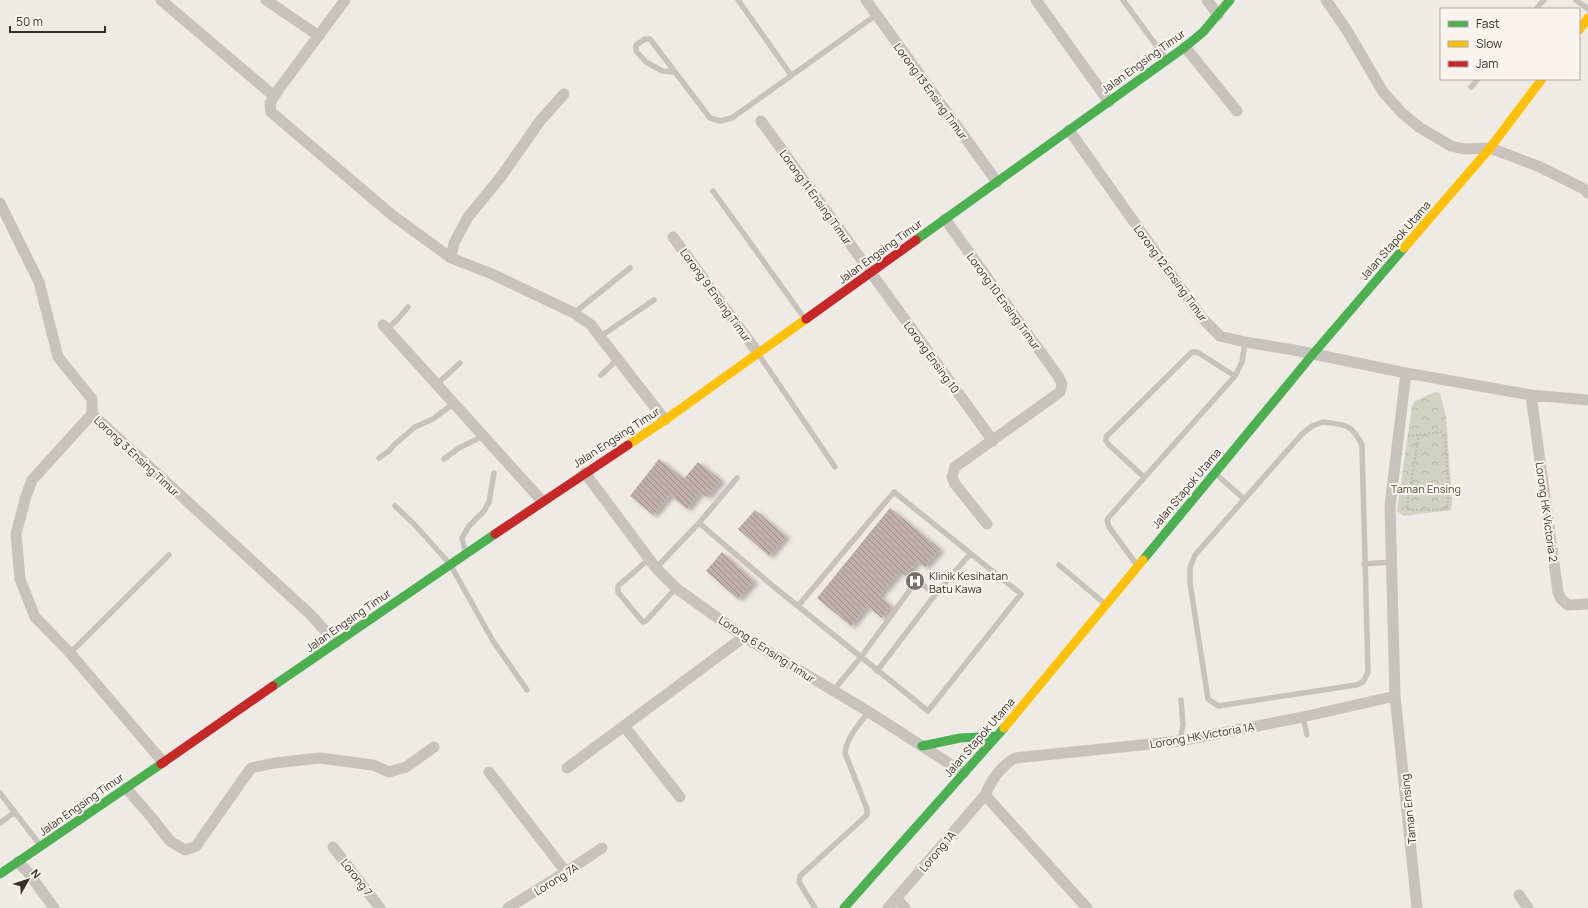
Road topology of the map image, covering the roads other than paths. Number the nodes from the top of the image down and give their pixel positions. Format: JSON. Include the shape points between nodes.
{"nodes":[{"id":1,"x":161,"y":0,"type":"edge"},
{"id":2,"x":266,"y":0,"type":"edge"},
{"id":3,"x":345,"y":0,"type":"edge"},
{"id":4,"x":738,"y":0,"type":"edge"},
{"id":5,"x":866,"y":0,"type":"edge"},
{"id":6,"x":1036,"y":0,"type":"edge"},
{"id":7,"x":1123,"y":0,"type":"edge"},
{"id":8,"x":1208,"y":0,"type":"edge"},
{"id":9,"x":1230,"y":0,"type":"edge"},
{"id":10,"x":1326,"y":0,"type":"edge"},
{"id":11,"x":1544,"y":0,"type":"edge"},
{"id":12,"x":1576,"y":0,"type":"edge"},
{"id":13,"x":1537,"y":8,"type":"edge"},
{"id":14,"x":1588,"y":9,"type":"edge"},
{"id":15,"x":1218,"y":14,"type":"junction"},
{"id":16,"x":876,"y":15,"type":"junction"},
{"id":17,"x":1588,"y":18,"type":"edge"},
{"id":18,"x":1580,"y":29,"type":"edge"},
{"id":19,"x":319,"y":36,"type":"junction"},
{"id":20,"x":1185,"y":47,"type":"junction"},
{"id":21,"x":1167,"y":60,"type":"junction"},
{"id":22,"x":675,"y":72,"type":"junction"},
{"id":23,"x":791,"y":75,"type":"junction"},
{"id":24,"x":1477,"y":80,"type":"edge"},
{"id":25,"x":1541,"y":80,"type":"edge"},
{"id":26,"x":1471,"y":87,"type":"dead end"},
{"id":27,"x":564,"y":94,"type":"dead end"},
{"id":28,"x":274,"y":96,"type":"junction"},
{"id":29,"x":1109,"y":102,"type":"junction"},
{"id":30,"x":1237,"y":111,"type":"dead end"},
{"id":31,"x":762,"y":121,"type":"dead end"},
{"id":32,"x":1069,"y":130,"type":"junction"},
{"id":33,"x":1490,"y":148,"type":"junction"},
{"id":34,"x":997,"y":182,"type":"junction"},
{"id":35,"x":713,"y":191,"type":"dead end"},
{"id":36,"x":1588,"y":193,"type":"edge"},
{"id":37,"x":0,"y":203,"type":"edge"},
{"id":38,"x":945,"y":219,"type":"junction"},
{"id":39,"x":673,"y":237,"type":"dead end"},
{"id":40,"x":451,"y":258,"type":"junction"},
{"id":41,"x":630,"y":268,"type":"dead end"},
{"id":42,"x":871,"y":272,"type":"junction"},
{"id":43,"x":654,"y":300,"type":"dead end"},
{"id":44,"x":408,"y":307,"type":"dead end"},
{"id":45,"x":574,"y":313,"type":"junction"},
{"id":46,"x":805,"y":319,"type":"junction"},
{"id":47,"x":385,"y":327,"type":"joint"},
{"id":48,"x":601,"y":336,"type":"junction"},
{"id":49,"x":1245,"y":342,"type":"junction"},
{"id":50,"x":758,"y":353,"type":"junction"},
{"id":51,"x":1313,"y":354,"type":"junction"},
{"id":52,"x":618,"y":359,"type":"junction"},
{"id":53,"x":460,"y":363,"type":"dead end"},
{"id":54,"x":1406,"y":374,"type":"junction"},
{"id":55,"x":602,"y":375,"type":"dead end"},
{"id":56,"x":1235,"y":376,"type":"junction"},
{"id":57,"x":437,"y":384,"type":"junction"},
{"id":58,"x":1531,"y":395,"type":"junction"},
{"id":59,"x":1588,"y":400,"type":"edge"},
{"id":60,"x":454,"y":403,"type":"junction"},
{"id":61,"x":92,"y":414,"type":"junction"},
{"id":62,"x":665,"y":420,"type":"junction"},
{"id":63,"x":484,"y":436,"type":"junction"},
{"id":64,"x":993,"y":441,"type":"junction"},
{"id":65,"x":378,"y":458,"type":"dead end"},
{"id":66,"x":444,"y":459,"type":"dead end"},
{"id":67,"x":836,"y":467,"type":"dead end"},
{"id":68,"x":1214,"y":472,"type":"junction"},
{"id":69,"x":494,"y":473,"type":"dead end"},
{"id":70,"x":584,"y":473,"type":"junction"},
{"id":71,"x":1144,"y":477,"type":"junction"},
{"id":72,"x":737,"y":478,"type":"dead end"},
{"id":73,"x":1244,"y":499,"type":"junction"},
{"id":74,"x":542,"y":501,"type":"junction"},
{"id":75,"x":396,"y":506,"type":"dead end"},
{"id":76,"x":699,"y":523,"type":"junction"},
{"id":77,"x":987,"y":524,"type":"dead end"},
{"id":78,"x":466,"y":553,"type":"junction"},
{"id":79,"x":970,"y":554,"type":"junction"},
{"id":80,"x":169,"y":556,"type":"dead end"},
{"id":81,"x":649,"y":559,"type":"junction"},
{"id":82,"x":1391,"y":562,"type":"junction"},
{"id":83,"x":450,"y":564,"type":"junction"},
{"id":84,"x":1364,"y":564,"type":"junction"},
{"id":85,"x":1059,"y":565,"type":"dead end"},
{"id":86,"x":1137,"y":565,"type":"junction"},
{"id":87,"x":656,"y":568,"type":"junction"},
{"id":88,"x":676,"y":588,"type":"junction"},
{"id":89,"x":935,"y":595,"type":"junction"},
{"id":90,"x":1588,"y":604,"type":"edge"},
{"id":91,"x":1106,"y":605,"type":"junction"},
{"id":92,"x":798,"y":606,"type":"junction"},
{"id":93,"x":744,"y":637,"type":"junction"},
{"id":94,"x":336,"y":643,"type":"junction"},
{"id":95,"x":70,"y":653,"type":"junction"},
{"id":96,"x":861,"y":657,"type":"junction"},
{"id":97,"x":877,"y":671,"type":"junction"},
{"id":98,"x":527,"y":690,"type":"dead end"},
{"id":99,"x":833,"y":692,"type":"junction"},
{"id":100,"x":1395,"y":696,"type":"junction"},
{"id":101,"x":1181,"y":700,"type":"dead end"},
{"id":102,"x":869,"y":712,"type":"junction"},
{"id":103,"x":1303,"y":716,"type":"junction"},
{"id":104,"x":624,"y":726,"type":"junction"},
{"id":105,"x":1307,"y":735,"type":"dead end"},
{"id":106,"x":997,"y":736,"type":"junction"},
{"id":107,"x":1180,"y":740,"type":"junction"},
{"id":108,"x":922,"y":746,"type":"junction"},
{"id":109,"x":434,"y":747,"type":"dead end"},
{"id":110,"x":163,"y":762,"type":"junction"},
{"id":111,"x":567,"y":768,"type":"dead end"},
{"id":112,"x":489,"y":772,"type":"dead end"},
{"id":113,"x":964,"y":772,"type":"junction"},
{"id":114,"x":126,"y":788,"type":"junction"},
{"id":115,"x":0,"y":793,"type":"edge"},
{"id":116,"x":985,"y":795,"type":"junction"},
{"id":117,"x":680,"y":797,"type":"dead end"},
{"id":118,"x":15,"y":812,"type":"junction"},
{"id":119,"x":0,"y":823,"type":"edge"},
{"id":120,"x":41,"y":846,"type":"junction"},
{"id":121,"x":334,"y":847,"type":"dead end"},
{"id":122,"x":602,"y":848,"type":"dead end"},
{"id":123,"x":18,"y":862,"type":"junction"},
{"id":124,"x":566,"y":872,"type":"junction"},
{"id":125,"x":0,"y":874,"type":"edge"},
{"id":126,"x":1518,"y":895,"type":"dead end"},
{"id":127,"x":896,"y":899,"type":"junction"},
{"id":128,"x":54,"y":908,"type":"edge"},
{"id":129,"x":380,"y":908,"type":"edge"},
{"id":130,"x":508,"y":908,"type":"edge"},
{"id":131,"x":815,"y":908,"type":"edge"},
{"id":132,"x":844,"y":908,"type":"edge"},
{"id":133,"x":888,"y":908,"type":"edge"},
{"id":134,"x":905,"y":908,"type":"edge"},
{"id":135,"x":1087,"y":908,"type":"edge"},
{"id":136,"x":1417,"y":908,"type":"edge"},
{"id":137,"x":1528,"y":908,"type":"edge"}],
"edges":[{"from":1,"to":28,"type":"street"},
{"from":2,"to":19,"type":"street"},
{"from":3,"to":19,"type":"street"},
{"from":4,"to":23,"type":"lane"},
{"from":5,"to":16,"type":"street","name":"Lorong 13 Ensing Timur"},
{"from":6,"to":29,"type":"street"},
{"from":7,"to":21,"type":"lane"},
{"from":8,"to":15,"type":"street"},
{"from":9,"to":15,"type":"street","name":"Jalan Engsing Timur"},
{"from":10,"to":33,"type":"street","via":[[1383,92],[1402,113],[1419,127],[1451,146],[1464,149]]},
{"from":11,"to":13,"type":"lane"},
{"from":12,"to":14,"type":"lane"},
{"from":15,"to":20,"type":"street","name":"Jalan Engsing Timur","via":[[1203,32]]},
{"from":16,"to":23,"type":"lane"},
{"from":16,"to":34,"type":"street","name":"Lorong 13 Ensing Timur"},
{"from":17,"to":18,"type":"street"},
{"from":19,"to":28,"type":"street"},
{"from":20,"to":21,"type":"street","name":"Jalan Engsing Timur"},
{"from":20,"to":30,"type":"street"},
{"from":21,"to":29,"type":"street","name":"Jalan Engsing Timur"},
{"from":22,"to":22,"type":"lane","via":[[650,39],[636,45],[636,51],[646,62],[662,71]]},
{"from":22,"to":23,"type":"lane","via":[[710,118],[720,121],[732,118]]},
{"from":24,"to":26,"type":"lane"},
{"from":25,"to":33,"type":"street","name":"Jalan Stapok Utama"},
{"from":27,"to":40,"type":"street","via":[[540,121],[500,178],[468,216],[454,243]]},
{"from":28,"to":40,"type":"street","via":[[270,103],[271,112],[392,215]]},
{"from":29,"to":32,"type":"street","name":"Jalan Engsing Timur"},
{"from":31,"to":42,"type":"street","name":"Lorong 11 Ensing Timur"},
{"from":32,"to":34,"type":"street","name":"Jalan Engsing Timur"},
{"from":32,"to":49,"type":"street","name":"Lorong 12 Ensing Timur","via":[[1202,318],[1220,336]]},
{"from":33,"to":36,"type":"street","via":[[1540,167]]},
{"from":33,"to":51,"type":"street","name":"Jalan Stapok Utama"},
{"from":34,"to":38,"type":"street","name":"Jalan Engsing Timur"},
{"from":35,"to":46,"type":"lane"},
{"from":37,"to":61,"type":"street","name":"Lorong 3 Ensing Timur","via":[[39,282],[58,357],[92,399]]},
{"from":38,"to":42,"type":"street","name":"Jalan Engsing Timur"},
{"from":38,"to":64,"type":"street","name":"Lorong 10 Ensing Timur","via":[[1062,384],[1060,392]]},
{"from":39,"to":50,"type":"street","name":"Lorong 9 Ensing Timur"},
{"from":40,"to":45,"type":"street","via":[[492,274]]},
{"from":41,"to":45,"type":"lane"},
{"from":42,"to":46,"type":"street","name":"Jalan Engsing Timur"},
{"from":42,"to":64,"type":"street","name":"Lorong Ensing 10"},
{"from":43,"to":48,"type":"lane"},
{"from":44,"to":47,"type":"lane","via":[[398,319]]},
{"from":45,"to":48,"type":"street"},
{"from":46,"to":50,"type":"street","name":"Jalan Engsing Timur"},
{"from":47,"to":57,"type":"street"},
{"from":48,"to":52,"type":"street"},
{"from":49,"to":51,"type":"street","name":"Lorong 12 Ensing Timur"},
{"from":49,"to":56,"type":"lane","via":[[1242,362]]},
{"from":50,"to":62,"type":"street","name":"Jalan Engsing Timur"},
{"from":50,"to":67,"type":"lane"},
{"from":51,"to":54,"type":"street"},
{"from":51,"to":68,"type":"street","name":"Jalan Stapok Utama"},
{"from":52,"to":55,"type":"lane"},
{"from":52,"to":62,"type":"street"},
{"from":53,"to":57,"type":"lane"},
{"from":54,"to":58,"type":"street"},
{"from":54,"to":82,"type":"street","name":"Taman Ensing","via":[[1390,506]]},
{"from":56,"to":71,"type":"lane"},
{"from":56,"to":71,"type":"lane","via":[[1197,352],[1192,352],[1106,437],[1108,444]]},
{"from":57,"to":60,"type":"street"},
{"from":58,"to":59,"type":"street"},
{"from":58,"to":90,"type":"street","name":"Lorong HK Victoria 2","via":[[1558,592],[1568,606]]},
{"from":60,"to":63,"type":"street"},
{"from":60,"to":65,"type":"lane","via":[[433,419],[409,431]]},
{"from":61,"to":94,"type":"street","name":"Lorong 3 Ensing Timur","via":[[311,615]]},
{"from":61,"to":95,"type":"street","via":[[32,480],[16,534],[20,579],[35,617]]},
{"from":62,"to":70,"type":"street","name":"Jalan Engsing Timur"},
{"from":63,"to":66,"type":"lane","via":[[459,448]]},
{"from":63,"to":74,"type":"street"},
{"from":64,"to":77,"type":"street","via":[[955,467],[952,477]]},
{"from":68,"to":73,"type":"lane"},
{"from":68,"to":86,"type":"street","name":"Jalan Stapok Utama"},
{"from":69,"to":78,"type":"lane","via":[[489,502],[462,538]]},
{"from":70,"to":74,"type":"street","name":"Jalan Engsing Timur"},
{"from":70,"to":81,"type":"street","name":"Lorong 6 Ensing Timur"},
{"from":71,"to":86,"type":"lane","via":[[1107,520],[1109,527]]},
{"from":72,"to":76,"type":"lane"},
{"from":73,"to":84,"type":"lane","via":[[1312,426],[1323,422],[1345,425],[1356,433],[1362,445]]},
{"from":73,"to":84,"type":"lane","via":[[1195,555],[1190,568],[1190,583],[1208,699],[1218,706],[1364,682],[1368,672]]},
{"from":74,"to":78,"type":"street","name":"Jalan Engsing Timur"},
{"from":75,"to":83,"type":"lane"},
{"from":76,"to":87,"type":"lane"},
{"from":76,"to":92,"type":"lane"},
{"from":78,"to":83,"type":"street","name":"Jalan Engsing Timur"},
{"from":79,"to":89,"type":"lane"},
{"from":79,"to":92,"type":"lane","via":[[894,492]]},
{"from":79,"to":97,"type":"lane","via":[[1021,594],[928,712]]},
{"from":80,"to":95,"type":"lane"},
{"from":81,"to":87,"type":"street","name":"Lorong 6 Ensing Timur"},
{"from":81,"to":88,"type":"lane","via":[[618,586],[618,592],[641,620],[646,621]]},
{"from":82,"to":84,"type":"lane"},
{"from":82,"to":100,"type":"street","name":"Taman Ensing"},
{"from":83,"to":94,"type":"street","name":"Jalan Engsing Timur"},
{"from":83,"to":98,"type":"lane","via":[[493,641]]},
{"from":85,"to":91,"type":"lane"},
{"from":86,"to":91,"type":"street","name":"Jalan Stapok Utama"},
{"from":87,"to":88,"type":"street","name":"Lorong 6 Ensing Timur"},
{"from":88,"to":93,"type":"street","name":"Lorong 6 Ensing Timur"},
{"from":89,"to":96,"type":"lane","via":[[917,580]]},
{"from":89,"to":97,"type":"lane"},
{"from":91,"to":106,"type":"street","name":"Jalan Stapok Utama"},
{"from":92,"to":96,"type":"lane"},
{"from":93,"to":99,"type":"street","name":"Lorong 6 Ensing Timur"},
{"from":93,"to":104,"type":"street"},
{"from":94,"to":110,"type":"street","name":"Jalan Engsing Timur"},
{"from":95,"to":110,"type":"street"},
{"from":96,"to":97,"type":"lane"},
{"from":96,"to":99,"type":"lane"},
{"from":99,"to":102,"type":"street","name":"Lorong 6 Ensing Timur"},
{"from":100,"to":103,"type":"street","name":"Lorong HK Victoria 1A"},
{"from":100,"to":136,"type":"street","name":"Taman Ensing"},
{"from":101,"to":107,"type":"lane","via":[[1183,725]]},
{"from":102,"to":108,"type":"street","name":"Lorong 6 Ensing Timur"},
{"from":102,"to":131,"type":"lane","via":[[855,730],[845,753],[867,809],[866,815],[800,876],[799,882]]},
{"from":103,"to":105,"type":"lane"},
{"from":103,"to":107,"type":"street","name":"Lorong HK Victoria 1A"},
{"from":104,"to":111,"type":"street"},
{"from":104,"to":117,"type":"street"},
{"from":106,"to":108,"type":"street","via":[[954,739]]},
{"from":106,"to":113,"type":"street","name":"Jalan Stapok Utama"},
{"from":107,"to":116,"type":"street","name":"Lorong HK Victoria 1A","via":[[1015,758],[998,771]]},
{"from":108,"to":113,"type":"street","name":"Lorong 6 Ensing Timur"},
{"from":109,"to":114,"type":"street","via":[[406,767],[389,772],[373,765],[320,758],[251,768],[196,846],[185,850],[170,841]]},
{"from":110,"to":114,"type":"street","name":"Jalan Engsing Timur"},
{"from":112,"to":124,"type":"street"},
{"from":113,"to":132,"type":"street","name":"Jalan Stapok Utama"},
{"from":114,"to":120,"type":"street","name":"Jalan Engsing Timur"},
{"from":115,"to":118,"type":"lane"},
{"from":116,"to":127,"type":"street","name":"Lorong 1A"},
{"from":116,"to":135,"type":"street"},
{"from":118,"to":119,"type":"lane"},
{"from":118,"to":120,"type":"lane"},
{"from":120,"to":123,"type":"street","name":"Jalan Engsing Timur"},
{"from":121,"to":129,"type":"street","name":"Lorong 7"},
{"from":122,"to":124,"type":"street","name":"Lorong 7A"},
{"from":123,"to":125,"type":"street","name":"Jalan Engsing Timur"},
{"from":123,"to":128,"type":"street"},
{"from":124,"to":130,"type":"street","name":"Lorong 7A"},
{"from":126,"to":137,"type":"street"},
{"from":127,"to":133,"type":"street","name":"Lorong 1A"},
{"from":127,"to":134,"type":"street"}]}
